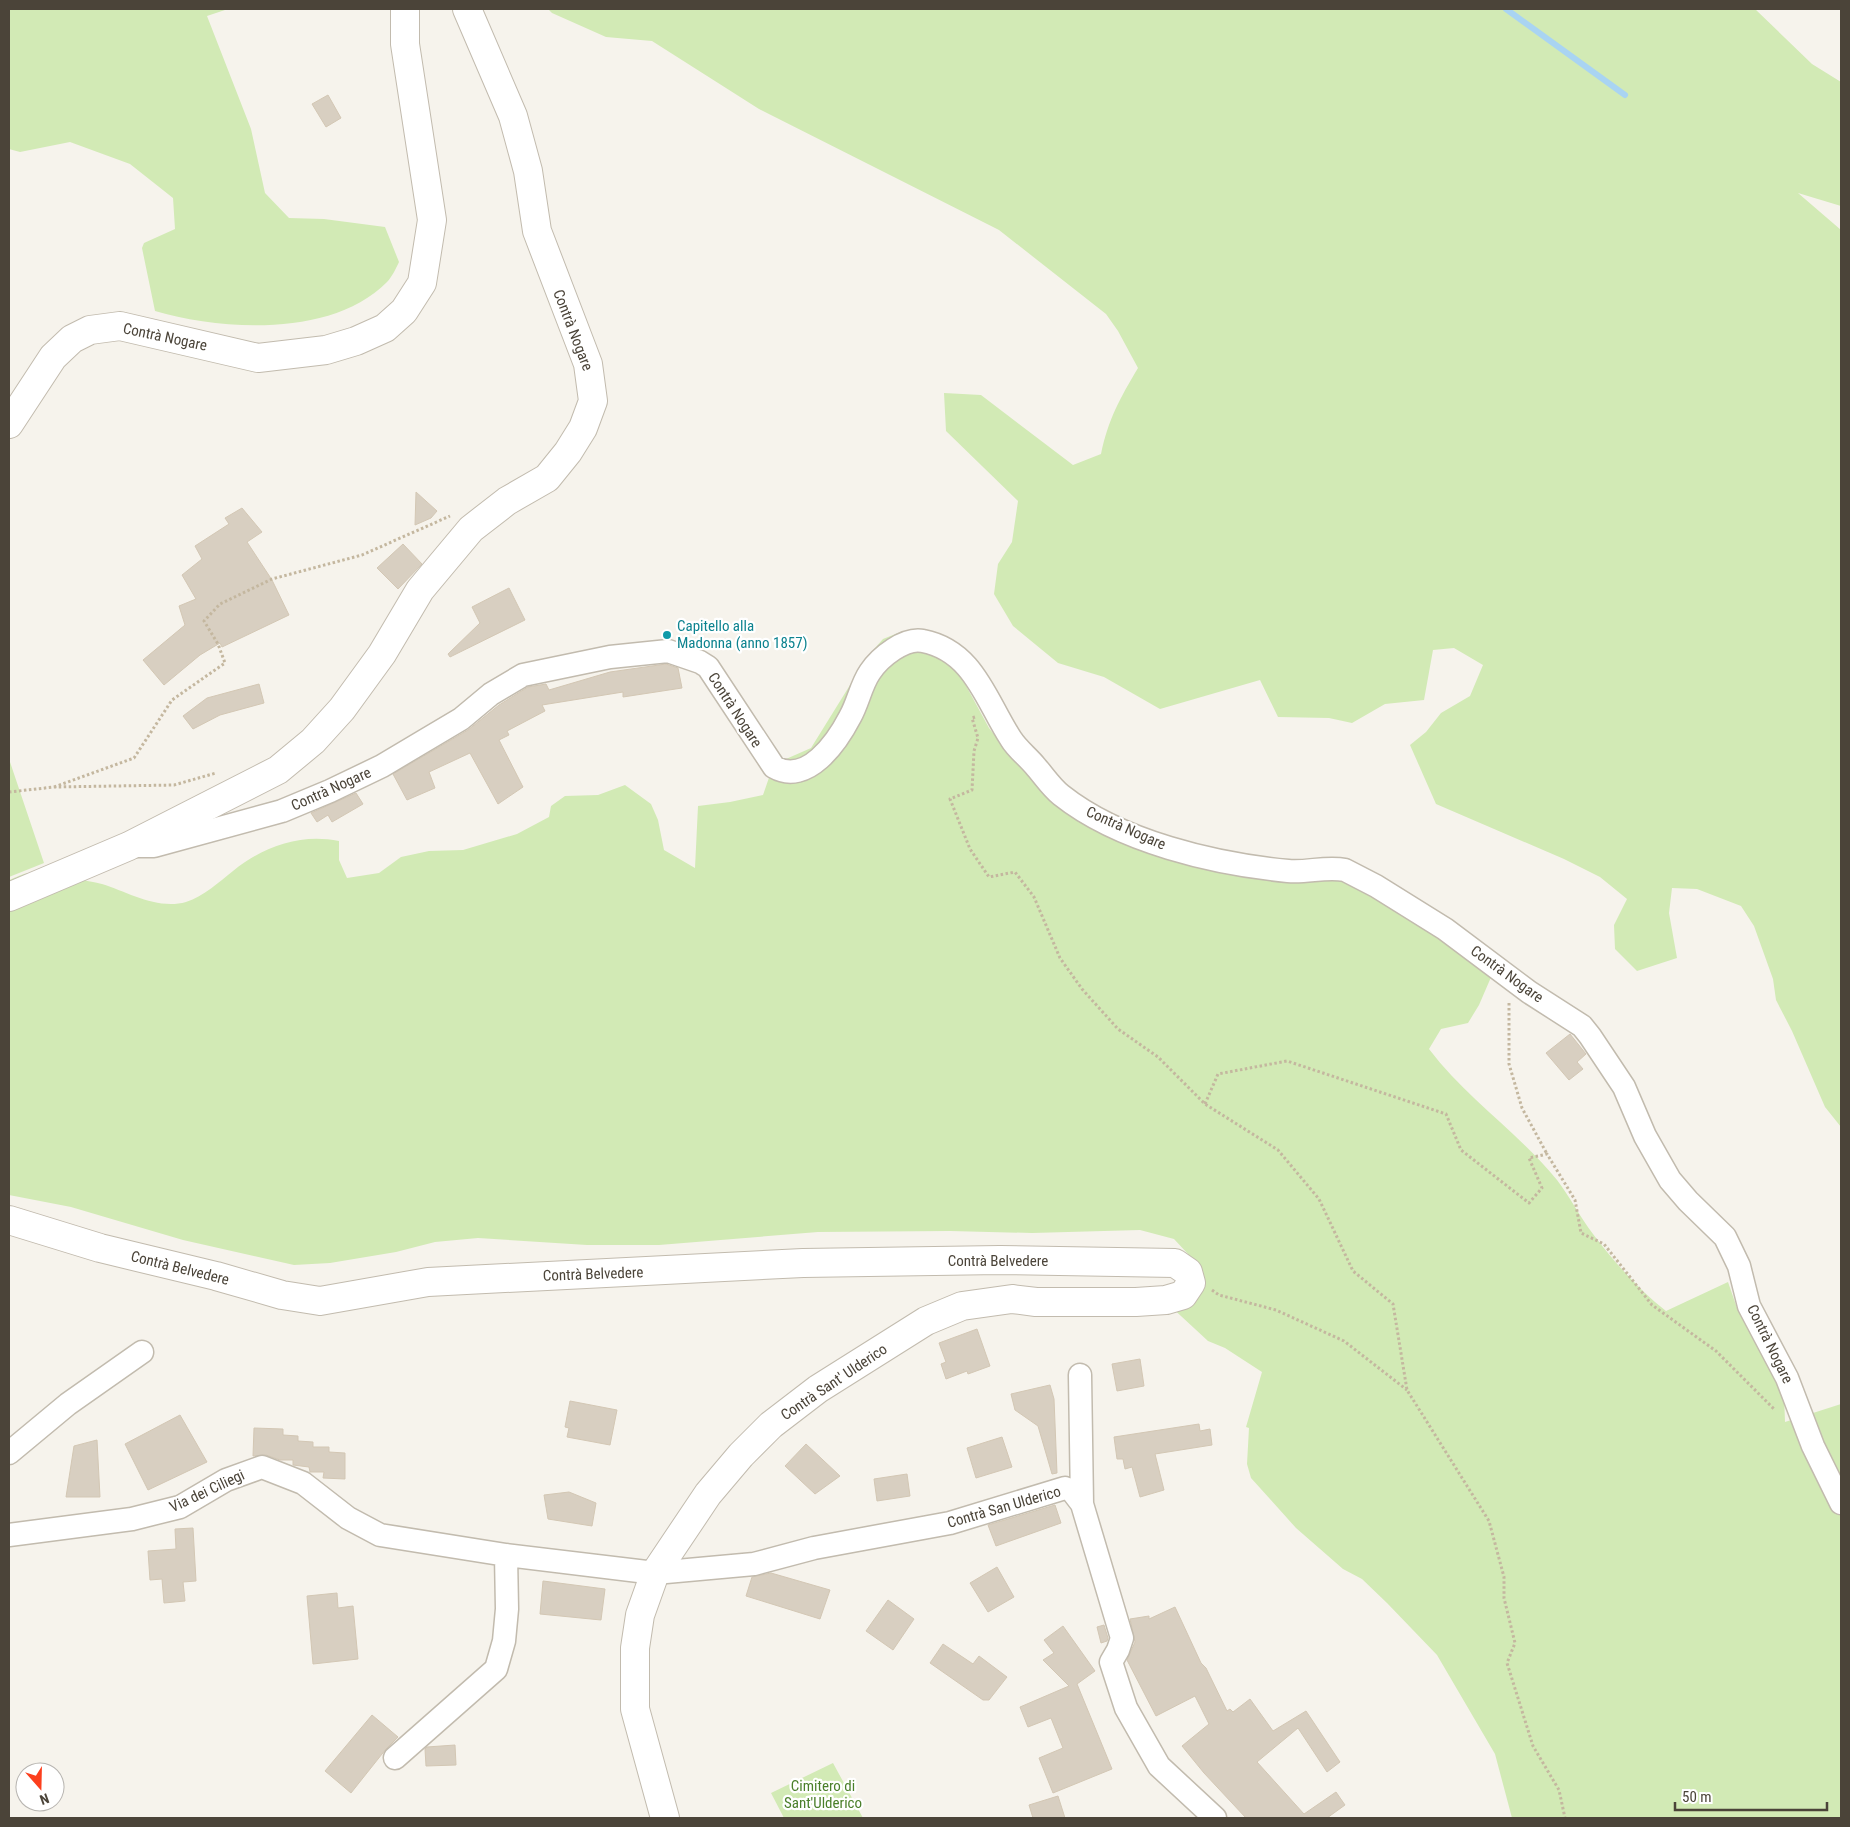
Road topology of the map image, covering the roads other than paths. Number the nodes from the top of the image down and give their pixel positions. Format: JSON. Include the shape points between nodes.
{"nodes":[{"id":1,"x":405,"y":9,"type":"edge"},
{"id":2,"x":467,"y":9,"type":"edge"},
{"id":3,"x":9,"y":424,"type":"edge"},
{"id":4,"x":130,"y":846,"type":"junction"},
{"id":5,"x":9,"y":897,"type":"edge"},
{"id":6,"x":9,"y":1220,"type":"edge"},
{"id":7,"x":1188,"y":1272,"type":"joint"},
{"id":8,"x":142,"y":1352,"type":"dead end"},
{"id":9,"x":1080,"y":1375,"type":"dead end"},
{"id":10,"x":9,"y":1453,"type":"edge"},
{"id":11,"x":1841,"y":1503,"type":"edge"},
{"id":12,"x":1082,"y":1504,"type":"junction"},
{"id":13,"x":9,"y":1535,"type":"edge"},
{"id":14,"x":506,"y":1555,"type":"junction"},
{"id":15,"x":654,"y":1574,"type":"junction"},
{"id":16,"x":395,"y":1758,"type":"dead end"},
{"id":17,"x":665,"y":1818,"type":"edge"},
{"id":18,"x":1215,"y":1818,"type":"edge"}],
"edges":[{"from":1,"to":3,"type":"street","name":"Contrà Nogare","via":[[405,44],[432,220],[422,283],[404,311],[384,328],[356,341],[326,350],[258,358],[120,326],[90,330],[72,339],[53,357]]},
{"from":2,"to":4,"type":"street","name":"Contrà Nogare","via":[[513,116],[528,171],[537,231],[588,364],[592,401],[583,428],[547,478],[507,501],[471,529],[445,558],[420,590],[382,654],[342,709],[313,741],[278,770]]},
{"from":4,"to":5,"type":"street"},
{"from":4,"to":11,"type":"street","name":"Contrà Nogare","via":[[154,846],[282,810],[382,766],[461,719],[491,694],[524,675],[610,658],[668,651],[708,667],[769,762],[783,771],[805,768],[827,751],[850,718],[870,672],[892,651],[909,641],[922,640],[934,644],[963,661],[1011,739],[1060,795],[1090,814],[1168,847],[1234,864],[1292,871],[1332,867],[1344,870],[1423,915],[1582,1026],[1624,1087],[1645,1136],[1670,1180],[1725,1237],[1739,1266],[1749,1306],[1787,1378]]},
{"from":6,"to":7,"type":"street","name":"Contrà Belvedere","via":[[100,1248],[282,1295],[320,1301],[428,1282],[803,1264],[1000,1260],[1175,1264]]},
{"from":7,"to":15,"type":"street","name":"Contrà Sant' Ulderico","via":[[1191,1284],[1183,1295],[1166,1300],[1036,1302],[1012,1299],[962,1306],[926,1320],[818,1389],[771,1425],[708,1494]]},
{"from":8,"to":10,"type":"street","via":[[68,1404]]},
{"from":9,"to":12,"type":"street"},
{"from":12,"to":15,"type":"street","name":"Contrà San Ulderico","via":[[1072,1491],[1065,1488],[950,1522],[814,1548],[754,1564]]},
{"from":12,"to":18,"type":"street","name":"Contrà San Ulderico","via":[[1122,1638],[1111,1662],[1126,1708],[1159,1766]]},
{"from":13,"to":14,"type":"street","name":"Via dei Ciliegi","via":[[132,1520],[180,1507],[226,1480],[262,1467],[303,1483],[348,1518],[380,1535]]},
{"from":14,"to":15,"type":"street","name":"Via dei Ciliegi"},
{"from":14,"to":16,"type":"street","via":[[507,1609],[504,1641],[496,1669]]},
{"from":15,"to":17,"type":"street","name":"Contrà Sant' Ulderico","via":[[640,1616],[635,1648],[635,1709]]}]}
